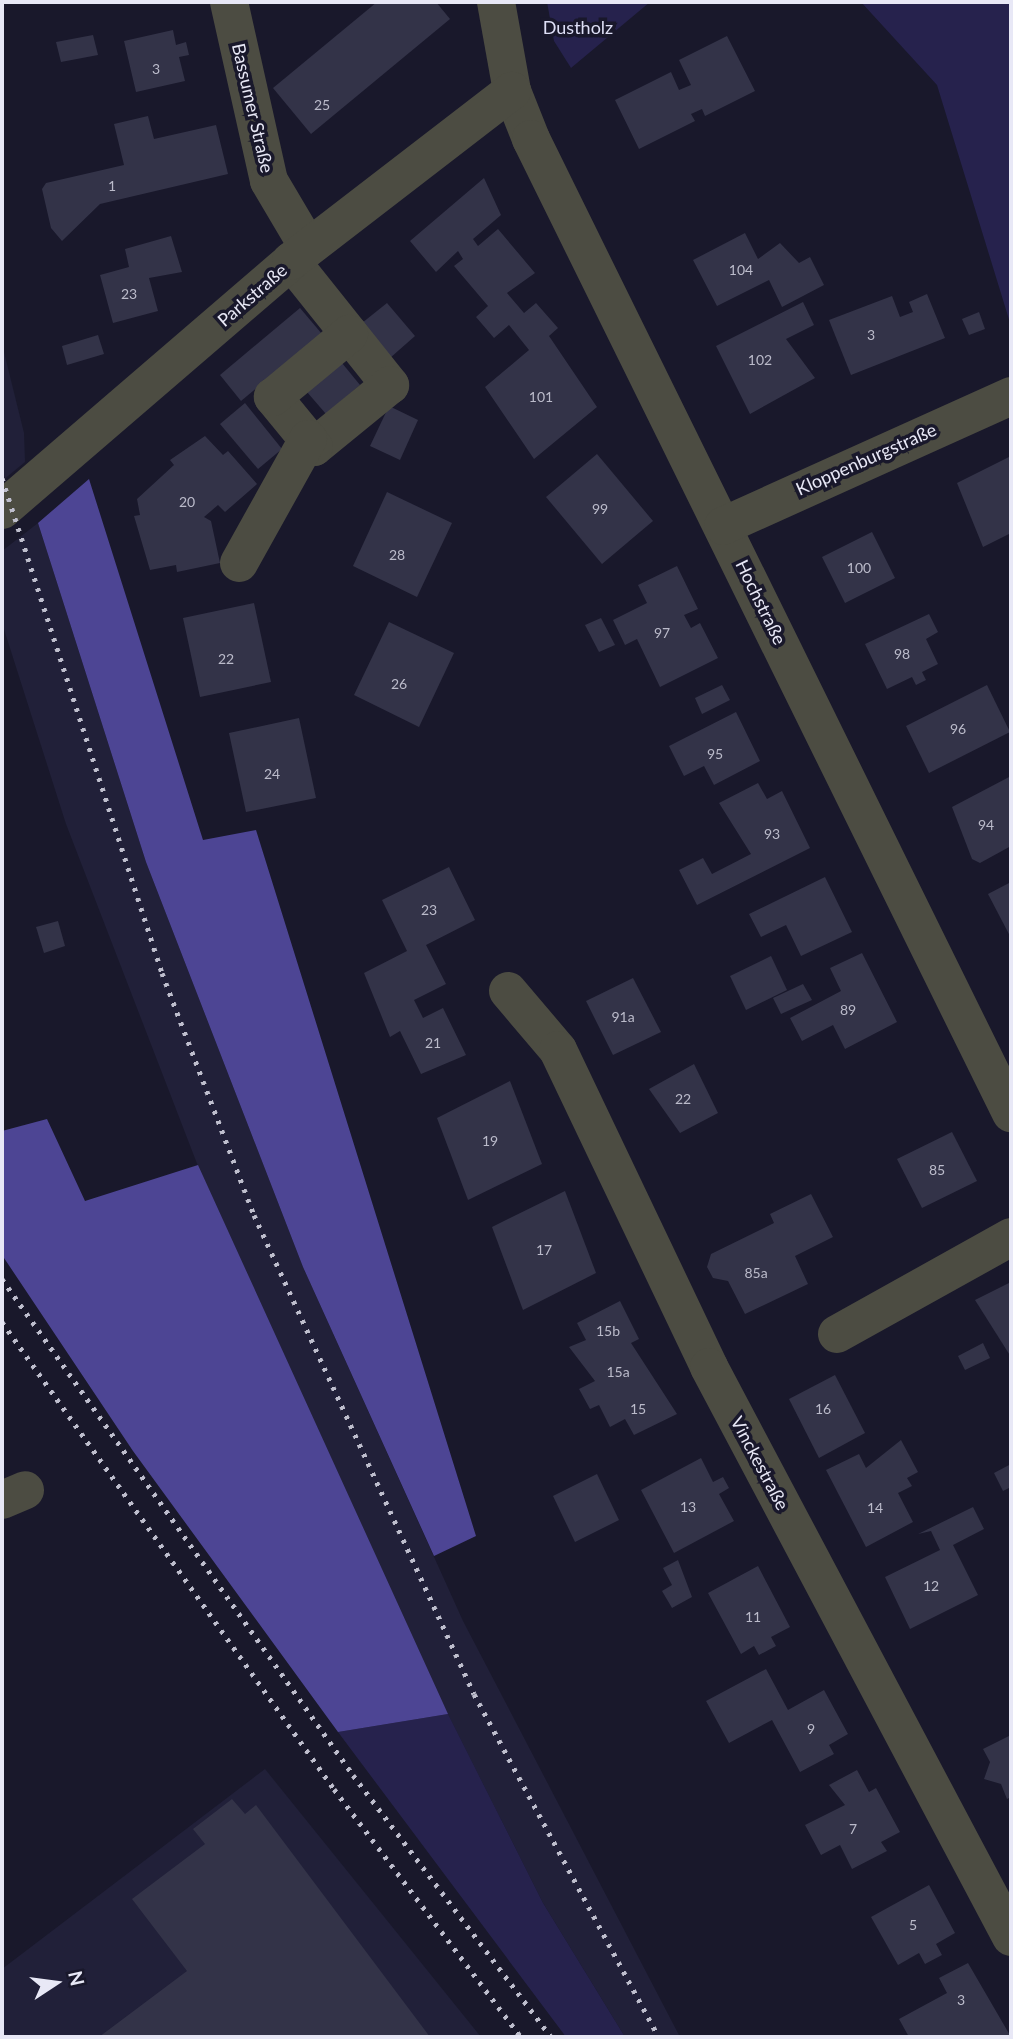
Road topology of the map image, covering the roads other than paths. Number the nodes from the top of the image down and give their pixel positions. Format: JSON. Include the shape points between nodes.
{"nodes":[{"id":1,"x":229,"y":2,"type":"edge"},
{"id":2,"x":496,"y":2,"type":"edge"},
{"id":3,"x":512,"y":91,"type":"junction"},
{"id":4,"x":299,"y":254,"type":"junction"},
{"id":5,"x":349,"y":334,"type":"junction"},
{"id":6,"x":1011,"y":396,"type":"edge"},
{"id":7,"x":308,"y":439,"type":"junction"},
{"id":8,"x":2,"y":510,"type":"edge"},
{"id":9,"x":723,"y":526,"type":"junction"},
{"id":10,"x":239,"y":563,"type":"dead end"},
{"id":11,"x":508,"y":991,"type":"dead end"},
{"id":12,"x":1011,"y":1112,"type":"edge"},
{"id":13,"x":1011,"y":1237,"type":"edge"},
{"id":14,"x":837,"y":1334,"type":"dead end"},
{"id":15,"x":1011,"y":1937,"type":"edge"}],
"edges":[{"from":1,"to":4,"type":"street","name":"Bassumer Straße","via":[[269,181]]},
{"from":2,"to":3,"type":"street","name":"Hochstraße"},
{"from":3,"to":4,"type":"street","name":"Parkstraße"},
{"from":3,"to":9,"type":"street","name":"Hochstraße"},
{"from":4,"to":5,"type":"street","name":"Bassumer Straße"},
{"from":4,"to":8,"type":"street","name":"Parkstraße"},
{"from":5,"to":7,"type":"street","via":[[273,397]]},
{"from":5,"to":7,"type":"street","name":"Bassumer Straße","via":[[390,384],[314,447]]},
{"from":6,"to":9,"type":"street","name":"Kloppenburgstraße"},
{"from":7,"to":10,"type":"street"},
{"from":9,"to":12,"type":"street","name":"Hochstraße"},
{"from":11,"to":15,"type":"street","name":"Vinckestraße","via":[[558,1050],[709,1367]]},
{"from":13,"to":14,"type":"street"}]}
